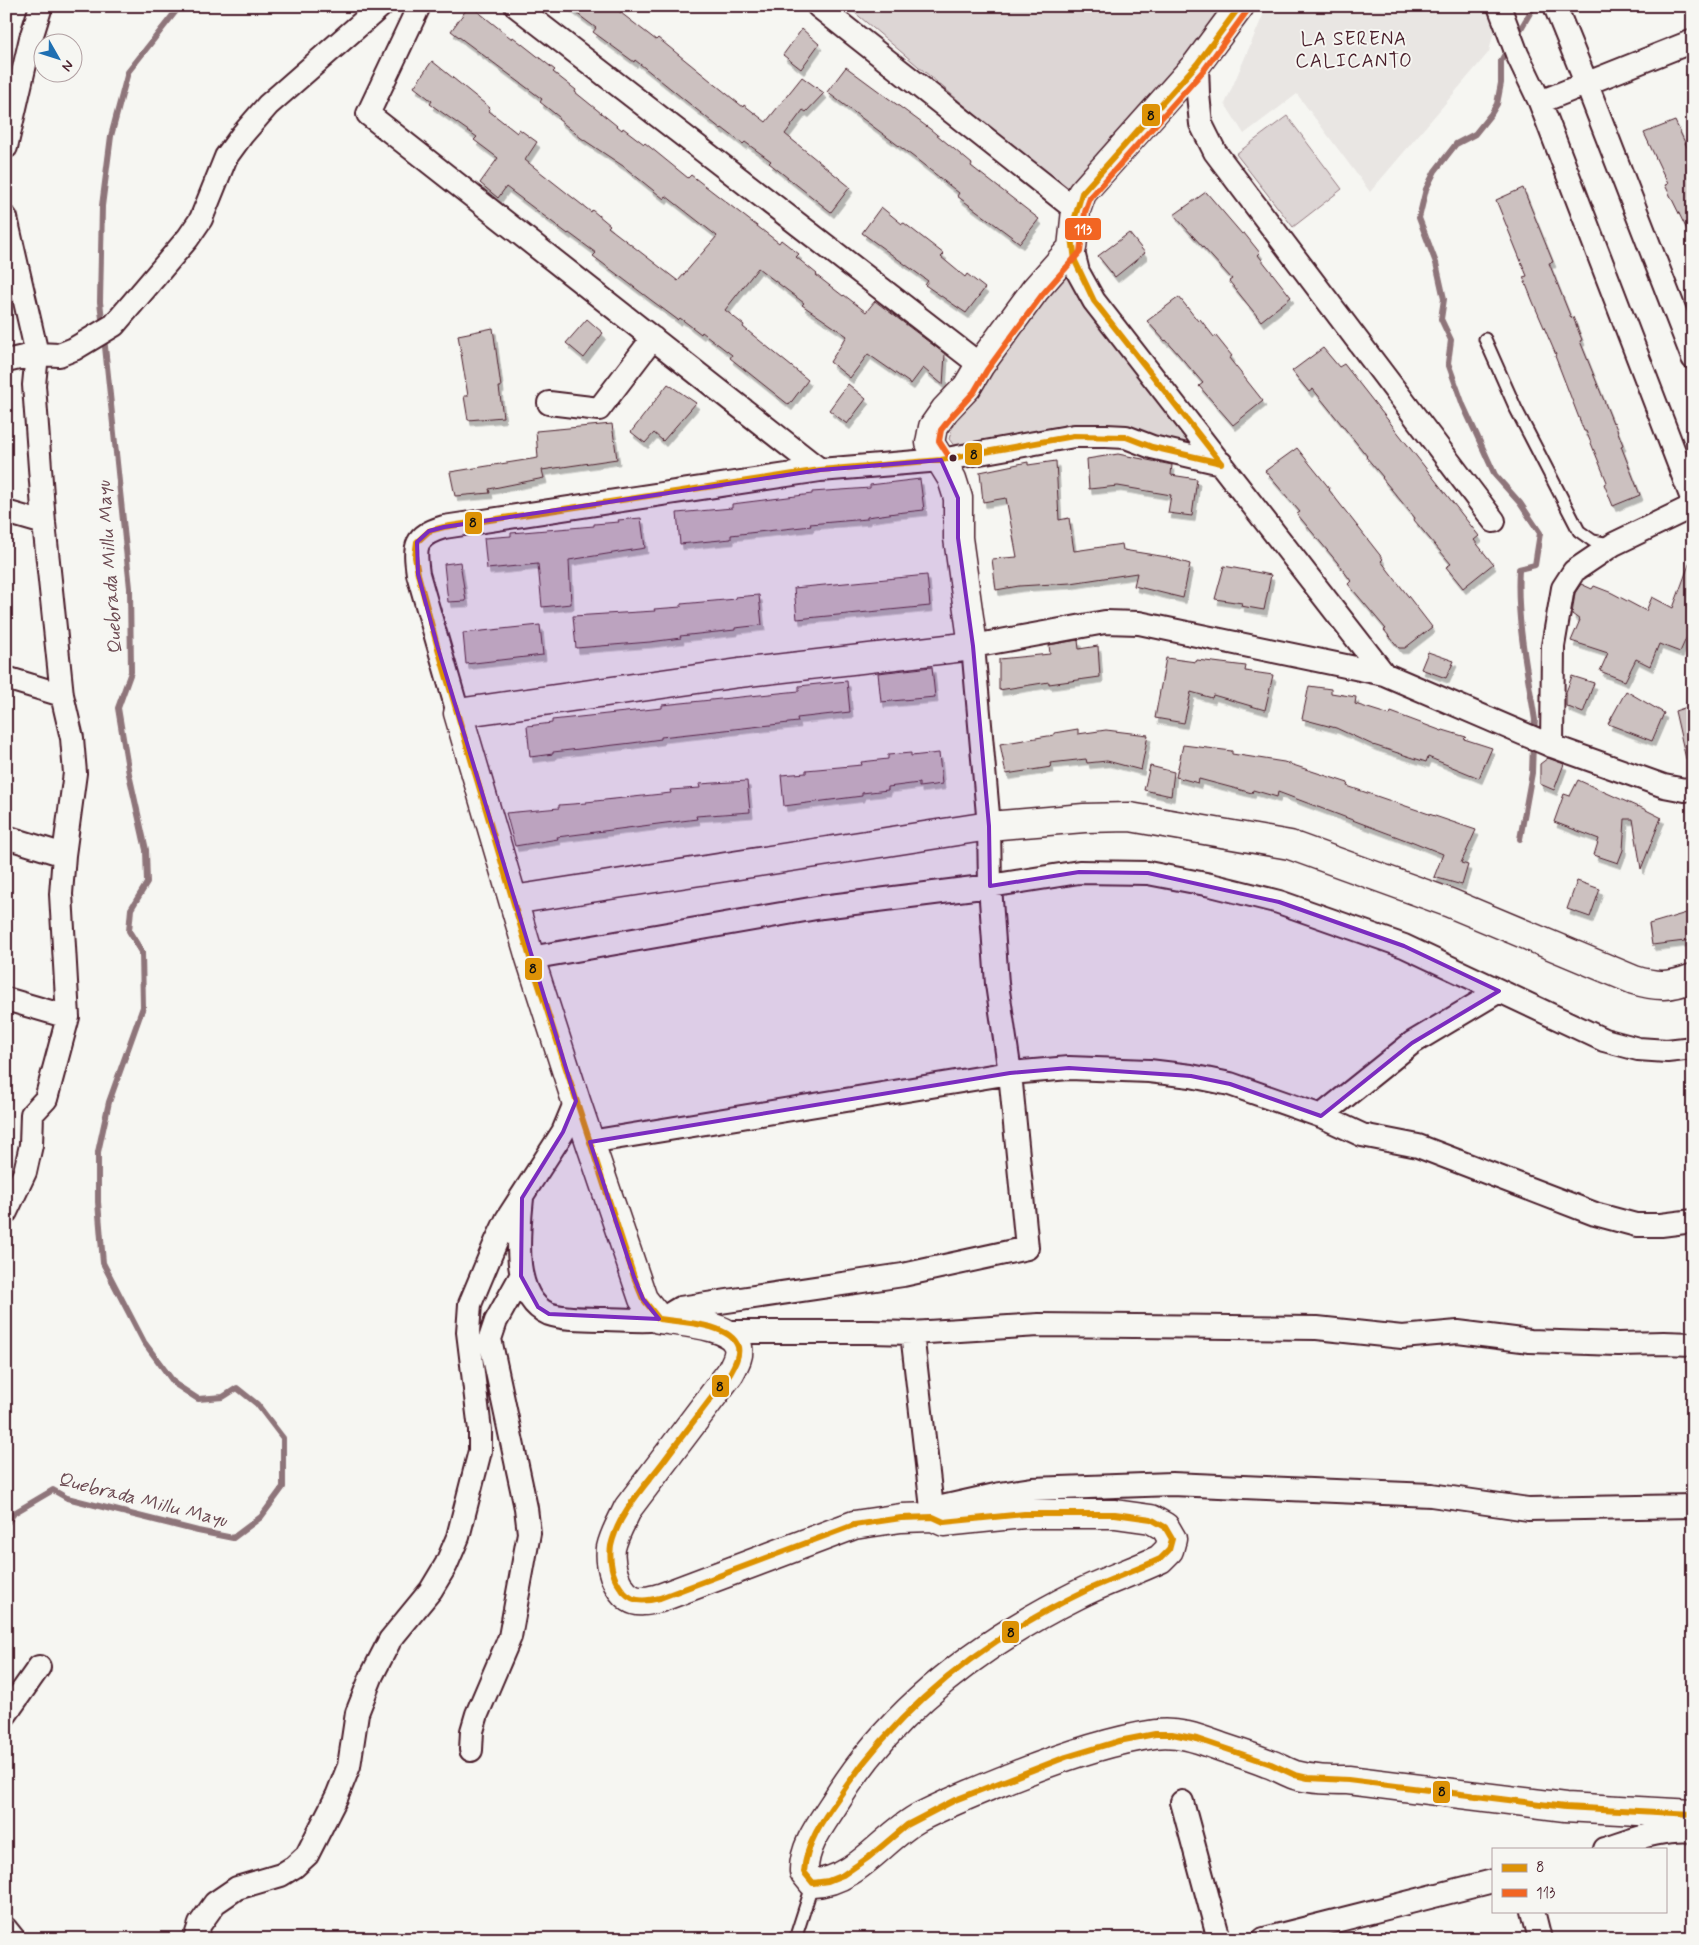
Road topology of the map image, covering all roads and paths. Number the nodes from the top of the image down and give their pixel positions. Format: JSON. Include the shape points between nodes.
{"nodes":[{"id":1,"x":41,"y":6,"type":"edge"},
{"id":2,"x":381,"y":6,"type":"edge"},
{"id":3,"x":419,"y":6,"type":"edge"},
{"id":4,"x":516,"y":6,"type":"edge"},
{"id":5,"x":818,"y":6,"type":"edge"},
{"id":6,"x":1240,"y":6,"type":"edge"},
{"id":7,"x":1499,"y":6,"type":"edge"},
{"id":8,"x":1555,"y":6,"type":"edge"},
{"id":9,"x":1693,"y":41,"type":"edge"},
{"id":10,"x":1197,"y":64,"type":"junction"},
{"id":11,"x":1588,"y":84,"type":"junction"},
{"id":12,"x":1540,"y":102,"type":"junction"},
{"id":13,"x":6,"y":147,"type":"edge"},
{"id":14,"x":1076,"y":210,"type":"junction"},
{"id":15,"x":6,"y":218,"type":"edge"},
{"id":16,"x":1072,"y":248,"type":"junction"},
{"id":17,"x":653,"y":338,"type":"junction"},
{"id":18,"x":1486,"y":339,"type":"dead end"},
{"id":19,"x":37,"y":354,"type":"junction"},
{"id":20,"x":1693,"y":358,"type":"edge"},
{"id":21,"x":6,"y":361,"type":"edge"},
{"id":22,"x":980,"y":365,"type":"junction"},
{"id":23,"x":549,"y":403,"type":"dead end"},
{"id":24,"x":941,"y":460,"type":"junction"},
{"id":25,"x":1221,"y":463,"type":"junction"},
{"id":26,"x":820,"y":470,"type":"junction"},
{"id":27,"x":1693,"y":501,"type":"edge"},
{"id":28,"x":1693,"y":506,"type":"edge"},
{"id":29,"x":6,"y":512,"type":"edge"},
{"id":30,"x":1494,"y":521,"type":"dead end"},
{"id":31,"x":44,"y":523,"type":"junction"},
{"id":32,"x":1614,"y":544,"type":"junction"},
{"id":33,"x":973,"y":646,"type":"junction"},
{"id":34,"x":1384,"y":674,"type":"junction"},
{"id":35,"x":6,"y":678,"type":"edge"},
{"id":36,"x":62,"y":695,"type":"junction"},
{"id":37,"x":458,"y":712,"type":"junction"},
{"id":38,"x":1552,"y":746,"type":"junction"},
{"id":39,"x":1693,"y":788,"type":"edge"},
{"id":40,"x":989,"y":826,"type":"junction"},
{"id":41,"x":6,"y":837,"type":"edge"},
{"id":42,"x":64,"y":855,"type":"junction"},
{"id":43,"x":990,"y":886,"type":"junction"},
{"id":44,"x":513,"y":900,"type":"junction"},
{"id":45,"x":530,"y":958,"type":"junction"},
{"id":46,"x":1693,"y":978,"type":"edge"},
{"id":47,"x":1499,"y":991,"type":"junction"},
{"id":48,"x":6,"y":999,"type":"edge"},
{"id":49,"x":68,"y":1017,"type":"junction"},
{"id":50,"x":1693,"y":1048,"type":"edge"},
{"id":51,"x":1010,"y":1073,"type":"junction"},
{"id":52,"x":576,"y":1101,"type":"junction"},
{"id":53,"x":1321,"y":1116,"type":"junction"},
{"id":54,"x":590,"y":1142,"type":"junction"},
{"id":55,"x":522,"y":1198,"type":"junction"},
{"id":56,"x":6,"y":1212,"type":"edge"},
{"id":57,"x":1693,"y":1221,"type":"edge"},
{"id":58,"x":521,"y":1276,"type":"junction"},
{"id":59,"x":659,"y":1320,"type":"junction"},
{"id":60,"x":726,"y":1332,"type":"junction"},
{"id":61,"x":912,"y":1333,"type":"junction"},
{"id":62,"x":1693,"y":1344,"type":"edge"},
{"id":63,"x":1693,"y":1506,"type":"edge"},
{"id":64,"x":933,"y":1516,"type":"junction"},
{"id":65,"x":39,"y":1667,"type":"dead end"},
{"id":66,"x":6,"y":1714,"type":"edge"},
{"id":67,"x":471,"y":1750,"type":"dead end"},
{"id":68,"x":1182,"y":1802,"type":"dead end"},
{"id":69,"x":1693,"y":1814,"type":"edge"},
{"id":70,"x":1693,"y":1831,"type":"edge"},
{"id":71,"x":1607,"y":1848,"type":"edge"},
{"id":72,"x":1492,"y":1882,"type":"edge"},
{"id":73,"x":813,"y":1883,"type":"junction"},
{"id":74,"x":1533,"y":1912,"type":"edge"},
{"id":75,"x":6,"y":1929,"type":"edge"},
{"id":76,"x":14,"y":1939,"type":"edge"},
{"id":77,"x":195,"y":1939,"type":"edge"},
{"id":78,"x":795,"y":1939,"type":"edge"},
{"id":79,"x":1219,"y":1939,"type":"edge"},
{"id":80,"x":1264,"y":1939,"type":"edge"},
{"id":81,"x":1540,"y":1939,"type":"edge"}],
"edges":[{"from":1,"to":13,"type":"street"},
{"from":2,"to":19,"type":"street","via":[[268,105],[242,135],[226,156],[201,219],[114,325],[59,355]]},
{"from":3,"to":17,"type":"street","via":[[368,114]]},
{"from":4,"to":22,"type":"street"},
{"from":5,"to":14,"type":"street"},
{"from":6,"to":10,"type":"street"},
{"from":7,"to":12,"type":"street"},
{"from":8,"to":11,"type":"street"},
{"from":9,"to":11,"type":"street"},
{"from":10,"to":14,"type":"street","via":[[1082,193]]},
{"from":10,"to":30,"type":"street","via":[[1201,124],[1215,152]]},
{"from":11,"to":12,"type":"street"},
{"from":11,"to":20,"type":"street"},
{"from":12,"to":27,"type":"street"},
{"from":14,"to":16,"type":"street"},
{"from":15,"to":19,"type":"street"},
{"from":16,"to":22,"type":"street","via":[[1035,290]]},
{"from":16,"to":25,"type":"street","via":[[1078,272],[1094,301]]},
{"from":17,"to":23,"type":"street","via":[[599,409]]},
{"from":17,"to":26,"type":"street"},
{"from":18,"to":32,"type":"lane","via":[[1516,409],[1579,530],[1593,541]]},
{"from":19,"to":21,"type":"street"},
{"from":19,"to":31,"type":"street","via":[[34,385]]},
{"from":22,"to":24,"type":"street","via":[[967,387],[934,427],[930,443]]},
{"from":24,"to":25,"type":"street","via":[[1074,436],[1106,436],[1126,438]]},
{"from":24,"to":26,"type":"street"},
{"from":24,"to":33,"type":"street","via":[[958,498],[958,538]]},
{"from":25,"to":34,"type":"street"},
{"from":26,"to":37,"type":"street","via":[[429,531],[417,542],[415,557]]},
{"from":28,"to":32,"type":"street"},
{"from":29,"to":31,"type":"street"},
{"from":31,"to":36,"type":"street"},
{"from":32,"to":38,"type":"street","via":[[1574,571],[1563,588],[1553,646]]},
{"from":33,"to":34,"type":"street","via":[[1121,621]]},
{"from":33,"to":37,"type":"street","via":[[739,672]]},
{"from":33,"to":40,"type":"street"},
{"from":34,"to":38,"type":"street"},
{"from":35,"to":36,"type":"street"},
{"from":36,"to":42,"type":"street","via":[[72,738],[74,773]]},
{"from":37,"to":44,"type":"street"},
{"from":38,"to":39,"type":"street","via":[[1664,786],[1685,790]]},
{"from":40,"to":43,"type":"street"},
{"from":40,"to":44,"type":"street"},
{"from":40,"to":46,"type":"street","via":[[1084,818],[1130,818],[1290,845],[1450,903],[1634,980],[1654,986],[1679,984]]},
{"from":41,"to":42,"type":"street"},
{"from":42,"to":49,"type":"street","via":[[62,894]]},
{"from":43,"to":45,"type":"street","via":[[822,907]]},
{"from":43,"to":47,"type":"street","via":[[1079,872],[1148,873],[1211,885],[1279,902],[1404,946]]},
{"from":43,"to":51,"type":"street"},
{"from":44,"to":45,"type":"street"},
{"from":45,"to":52,"type":"street"},
{"from":47,"to":50,"type":"street","via":[[1604,1040],[1638,1049],[1667,1051]]},
{"from":47,"to":53,"type":"street","via":[[1412,1043]]},
{"from":48,"to":49,"type":"street"},
{"from":49,"to":56,"type":"street","via":[[46,1099],[32,1114],[31,1145],[25,1172]]},
{"from":51,"to":53,"type":"street","via":[[1069,1068],[1191,1076],[1230,1084]]},
{"from":51,"to":54,"type":"street"},
{"from":51,"to":59,"type":"street","via":[[1026,1248],[903,1275],[680,1308]]},
{"from":52,"to":54,"type":"street"},
{"from":52,"to":55,"type":"street","via":[[563,1132]]},
{"from":53,"to":57,"type":"street","via":[[1362,1135],[1418,1146],[1596,1214],[1636,1226]]},
{"from":54,"to":59,"type":"street","via":[[637,1284],[643,1299]]},
{"from":55,"to":58,"type":"street","via":[[519,1231]]},
{"from":55,"to":77,"type":"street","via":[[507,1219],[470,1304],[468,1332],[480,1451],[458,1537],[446,1566],[431,1590],[390,1640],[372,1675],[357,1714],[349,1766],[338,1796],[307,1855],[281,1875],[237,1888],[215,1903],[200,1924]]},
{"from":58,"to":59,"type":"street","via":[[538,1307],[549,1314],[566,1318]]},
{"from":58,"to":67,"type":"street","via":[[496,1321],[490,1339],[529,1533],[510,1636],[477,1714]]},
{"from":59,"to":60,"type":"street","via":[[708,1326]]},
{"from":60,"to":61,"type":"street"},
{"from":60,"to":64,"type":"street","via":[[737,1342],[739,1349],[730,1373],[628,1508],[617,1529],[611,1549],[612,1571],[630,1599],[644,1602],[660,1598],[854,1526]]},
{"from":61,"to":62,"type":"street","via":[[1039,1325],[1317,1328],[1402,1337],[1458,1332],[1530,1341]]},
{"from":61,"to":64,"type":"street"},
{"from":63,"to":64,"type":"street","via":[[1528,1509],[1431,1496],[1172,1484],[1032,1489],[942,1507]]},
{"from":64,"to":73,"type":"street","via":[[944,1522],[1024,1514],[1116,1514],[1151,1519],[1165,1527],[1172,1539],[1169,1550],[1160,1559],[1077,1594],[976,1656],[920,1699],[848,1780],[815,1834],[804,1860],[804,1872]]},
{"from":65,"to":66,"type":"street"},
{"from":68,"to":79,"type":"street"},
{"from":69,"to":73,"type":"street","via":[[1565,1807],[1348,1780],[1317,1780],[1195,1737],[1176,1733],[1156,1734],[1090,1749],[955,1799],[918,1818],[843,1876],[826,1883]]},
{"from":70,"to":71,"type":"street","via":[[1652,1834]]},
{"from":72,"to":80,"type":"street"},
{"from":73,"to":78,"type":"lane"},
{"from":74,"to":81,"type":"street"},
{"from":75,"to":76,"type":"street"}]}
